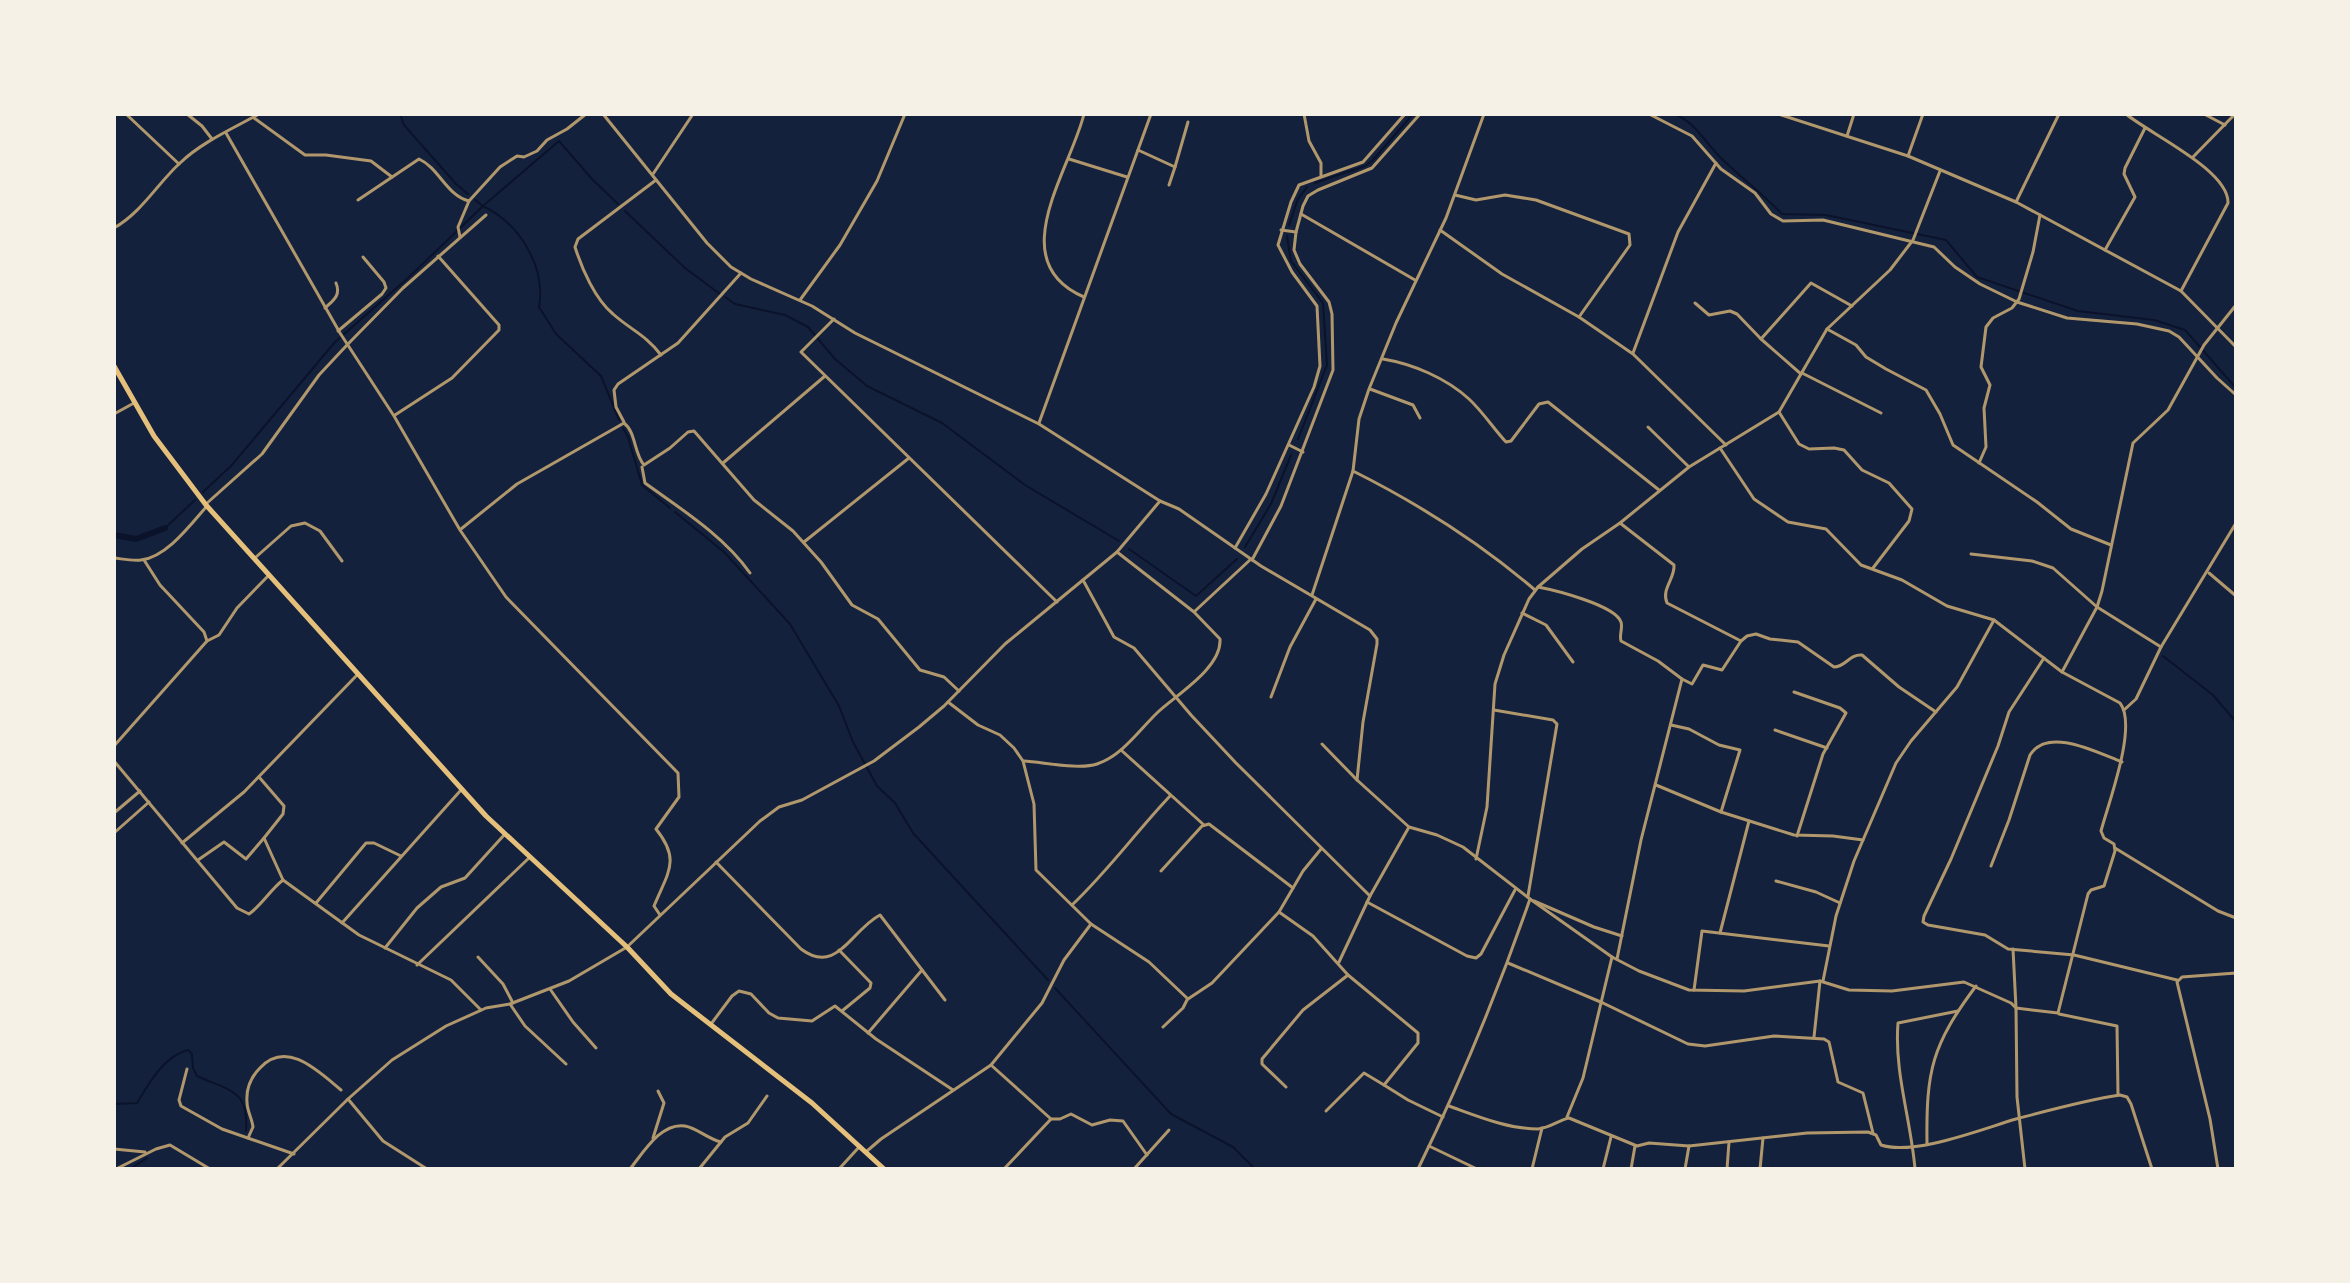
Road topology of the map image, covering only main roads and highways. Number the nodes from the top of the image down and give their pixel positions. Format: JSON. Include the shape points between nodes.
{"nodes":[{"id":1,"x":114,"y":366,"type":"edge"},
{"id":2,"x":884,"y":1169,"type":"edge"}],
"edges":[{"from":1,"to":2,"type":"highway","via":[[154,436],[206,505],[461,790],[671,994],[812,1103]]}]}
